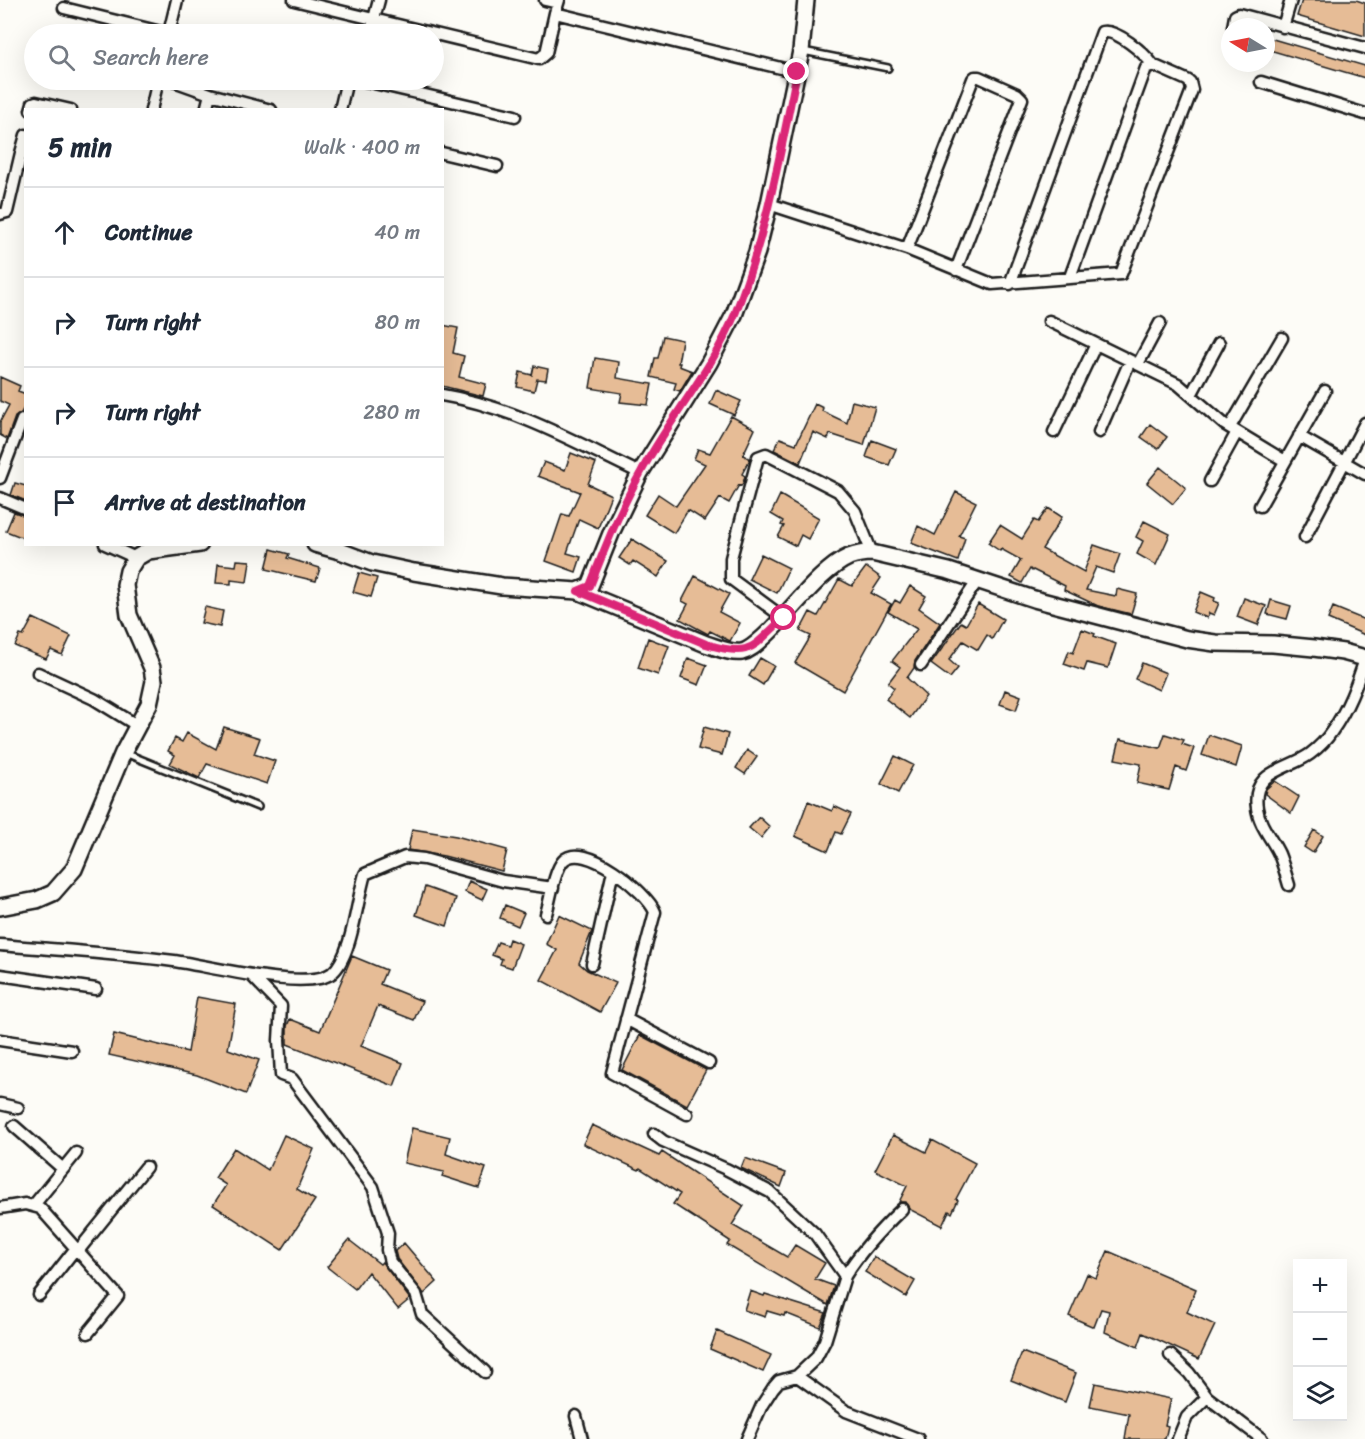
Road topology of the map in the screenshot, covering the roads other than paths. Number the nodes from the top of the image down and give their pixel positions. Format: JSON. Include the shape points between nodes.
{"nodes":[{"id":1,"x":177,"y":0,"type":"edge"},
{"id":2,"x":294,"y":0,"type":"edge"},
{"id":3,"x":379,"y":0,"type":"edge"},
{"id":4,"x":545,"y":0,"type":"edge"},
{"id":5,"x":806,"y":0,"type":"edge"},
{"id":6,"x":1291,"y":0,"type":"edge"},
{"id":7,"x":557,"y":5,"type":"edge"},
{"id":8,"x":64,"y":8,"type":"dead end"},
{"id":9,"x":1235,"y":18,"type":"edge"},
{"id":10,"x":1252,"y":18,"type":"edge"},
{"id":11,"x":374,"y":20,"type":"junction"},
{"id":12,"x":130,"y":24,"type":"edge"},
{"id":13,"x":173,"y":24,"type":"edge"},
{"id":14,"x":373,"y":24,"type":"edge"},
{"id":15,"x":391,"y":24,"type":"edge"},
{"id":16,"x":1275,"y":25,"type":"edge"},
{"id":17,"x":1283,"y":27,"type":"junction"},
{"id":18,"x":444,"y":37,"type":"edge"},
{"id":19,"x":1365,"y":48,"type":"edge"},
{"id":20,"x":801,"y":51,"type":"junction"},
{"id":21,"x":1153,"y":65,"type":"junction"},
{"id":22,"x":888,"y":68,"type":"dead end"},
{"id":23,"x":797,"y":72,"type":"junction"},
{"id":24,"x":1261,"y":81,"type":"dead end"},
{"id":25,"x":156,"y":90,"type":"edge"},
{"id":26,"x":199,"y":90,"type":"edge"},
{"id":27,"x":345,"y":90,"type":"edge"},
{"id":28,"x":404,"y":90,"type":"edge"},
{"id":29,"x":210,"y":94,"type":"junction"},
{"id":30,"x":32,"y":108,"type":"edge"},
{"id":31,"x":62,"y":108,"type":"edge"},
{"id":32,"x":151,"y":108,"type":"edge"},
{"id":33,"x":206,"y":108,"type":"edge"},
{"id":34,"x":263,"y":108,"type":"edge"},
{"id":35,"x":340,"y":108,"type":"edge"},
{"id":36,"x":1365,"y":114,"type":"edge"},
{"id":37,"x":514,"y":116,"type":"dead end"},
{"id":38,"x":23,"y":153,"type":"edge"},
{"id":39,"x":444,"y":153,"type":"edge"},
{"id":40,"x":497,"y":166,"type":"dead end"},
{"id":41,"x":769,"y":204,"type":"junction"},
{"id":42,"x":0,"y":214,"type":"edge"},
{"id":43,"x":907,"y":249,"type":"junction"},
{"id":44,"x":956,"y":270,"type":"junction"},
{"id":45,"x":1070,"y":277,"type":"junction"},
{"id":46,"x":1010,"y":284,"type":"junction"},
{"id":47,"x":1049,"y":321,"type":"dead end"},
{"id":48,"x":1160,"y":323,"type":"dead end"},
{"id":49,"x":1282,"y":338,"type":"dead end"},
{"id":50,"x":1219,"y":343,"type":"dead end"},
{"id":51,"x":1096,"y":344,"type":"junction"},
{"id":52,"x":1134,"y":363,"type":"junction"},
{"id":53,"x":1325,"y":391,"type":"dead end"},
{"id":54,"x":444,"y":395,"type":"edge"},
{"id":55,"x":1191,"y":395,"type":"junction"},
{"id":56,"x":22,"y":420,"type":"dead end"},
{"id":57,"x":1365,"y":423,"type":"edge"},
{"id":58,"x":1233,"y":430,"type":"junction"},
{"id":59,"x":1054,"y":432,"type":"dead end"},
{"id":60,"x":1099,"y":432,"type":"dead end"},
{"id":61,"x":1299,"y":436,"type":"junction"},
{"id":62,"x":1285,"y":461,"type":"junction"},
{"id":63,"x":1345,"y":462,"type":"junction"},
{"id":64,"x":640,"y":473,"type":"junction"},
{"id":65,"x":1365,"y":474,"type":"edge"},
{"id":66,"x":0,"y":478,"type":"edge"},
{"id":67,"x":1210,"y":481,"type":"dead end"},
{"id":68,"x":0,"y":498,"type":"edge"},
{"id":69,"x":1260,"y":506,"type":"dead end"},
{"id":70,"x":24,"y":508,"type":"edge"},
{"id":71,"x":1305,"y":537,"type":"dead end"},
{"id":72,"x":109,"y":546,"type":"edge"},
{"id":73,"x":187,"y":546,"type":"edge"},
{"id":74,"x":322,"y":546,"type":"edge"},
{"id":75,"x":872,"y":553,"type":"junction"},
{"id":76,"x":136,"y":558,"type":"junction"},
{"id":77,"x":978,"y":580,"type":"junction"},
{"id":78,"x":578,"y":591,"type":"junction"},
{"id":79,"x":784,"y":618,"type":"junction"},
{"id":80,"x":1365,"y":658,"type":"edge"},
{"id":81,"x":921,"y":665,"type":"dead end"},
{"id":82,"x":38,"y":673,"type":"dead end"},
{"id":83,"x":138,"y":726,"type":"junction"},
{"id":84,"x":123,"y":753,"type":"junction"},
{"id":85,"x":258,"y":807,"type":"dead end"},
{"id":86,"x":613,"y":871,"type":"junction"},
{"id":87,"x":1289,"y":885,"type":"dead end"},
{"id":88,"x":553,"y":888,"type":"junction"},
{"id":89,"x":0,"y":907,"type":"edge"},
{"id":90,"x":546,"y":914,"type":"dead end"},
{"id":91,"x":0,"y":945,"type":"edge"},
{"id":92,"x":592,"y":964,"type":"dead end"},
{"id":93,"x":0,"y":975,"type":"edge"},
{"id":94,"x":252,"y":976,"type":"junction"},
{"id":95,"x":96,"y":989,"type":"dead end"},
{"id":96,"x":626,"y":1018,"type":"junction"},
{"id":97,"x":0,"y":1040,"type":"edge"},
{"id":98,"x":72,"y":1051,"type":"dead end"},
{"id":99,"x":709,"y":1063,"type":"dead end"},
{"id":100,"x":0,"y":1104,"type":"edge"},
{"id":101,"x":18,"y":1108,"type":"dead end"},
{"id":102,"x":687,"y":1114,"type":"dead end"},
{"id":103,"x":14,"y":1126,"type":"dead end"},
{"id":104,"x":654,"y":1134,"type":"dead end"},
{"id":105,"x":76,"y":1153,"type":"dead end"},
{"id":106,"x":146,"y":1167,"type":"dead end"},
{"id":107,"x":63,"y":1169,"type":"junction"},
{"id":108,"x":33,"y":1206,"type":"junction"},
{"id":109,"x":0,"y":1208,"type":"edge"},
{"id":110,"x":902,"y":1209,"type":"dead end"},
{"id":111,"x":77,"y":1249,"type":"junction"},
{"id":112,"x":845,"y":1276,"type":"junction"},
{"id":113,"x":39,"y":1295,"type":"dead end"},
{"id":114,"x":88,"y":1333,"type":"dead end"},
{"id":115,"x":1170,"y":1355,"type":"dead end"},
{"id":116,"x":485,"y":1372,"type":"dead end"},
{"id":117,"x":797,"y":1377,"type":"junction"},
{"id":118,"x":1207,"y":1397,"type":"junction"},
{"id":119,"x":576,"y":1416,"type":"dead end"},
{"id":120,"x":582,"y":1439,"type":"edge"},
{"id":121,"x":747,"y":1439,"type":"edge"},
{"id":122,"x":918,"y":1439,"type":"edge"},
{"id":123,"x":1178,"y":1439,"type":"edge"},
{"id":124,"x":1262,"y":1439,"type":"edge"}],
"edges":[{"from":1,"to":13,"type":"street"},
{"from":2,"to":11,"type":"street"},
{"from":3,"to":11,"type":"street"},
{"from":4,"to":7,"type":"street"},
{"from":5,"to":20,"type":"street"},
{"from":6,"to":17,"type":"street"},
{"from":7,"to":18,"type":"street","via":[[546,53],[539,59]]},
{"from":7,"to":23,"type":"street"},
{"from":8,"to":12,"type":"street"},
{"from":9,"to":10,"type":"street","via":[[1238,14]]},
{"from":11,"to":14,"type":"street"},
{"from":11,"to":15,"type":"street"},
{"from":16,"to":17,"type":"street"},
{"from":17,"to":19,"type":"street"},
{"from":20,"to":22,"type":"lane"},
{"from":20,"to":23,"type":"street"},
{"from":21,"to":45,"type":"street","via":[[1146,68]]},
{"from":21,"to":45,"type":"street","via":[[1187,80],[1192,90],[1121,274]]},
{"from":21,"to":46,"type":"street","via":[[1116,33],[1102,32]]},
{"from":23,"to":41,"type":"street"},
{"from":24,"to":36,"type":"street"},
{"from":25,"to":32,"type":"street"},
{"from":26,"to":29,"type":"street"},
{"from":27,"to":35,"type":"street"},
{"from":28,"to":37,"type":"street"},
{"from":29,"to":33,"type":"street"},
{"from":29,"to":34,"type":"street"},
{"from":30,"to":31,"type":"street","via":[[36,102]]},
{"from":38,"to":42,"type":"street","via":[[7,212]]},
{"from":39,"to":40,"type":"street"},
{"from":41,"to":43,"type":"street"},
{"from":41,"to":64,"type":"street","via":[[734,315],[709,363]]},
{"from":43,"to":44,"type":"street"},
{"from":43,"to":44,"type":"street","via":[[973,79],[1017,94],[1022,99]]},
{"from":44,"to":46,"type":"street","via":[[992,284]]},
{"from":45,"to":46,"type":"street"},
{"from":47,"to":51,"type":"street"},
{"from":48,"to":52,"type":"street"},
{"from":49,"to":58,"type":"street"},
{"from":50,"to":55,"type":"street"},
{"from":51,"to":52,"type":"street"},
{"from":51,"to":59,"type":"street"},
{"from":52,"to":55,"type":"street","via":[[1178,384]]},
{"from":52,"to":60,"type":"street"},
{"from":53,"to":61,"type":"street"},
{"from":54,"to":64,"type":"street","via":[[521,415]]},
{"from":55,"to":58,"type":"street"},
{"from":56,"to":66,"type":"street"},
{"from":57,"to":63,"type":"street"},
{"from":58,"to":62,"type":"street"},
{"from":58,"to":67,"type":"street"},
{"from":61,"to":62,"type":"street"},
{"from":61,"to":63,"type":"street"},
{"from":62,"to":69,"type":"street"},
{"from":63,"to":65,"type":"street"},
{"from":63,"to":71,"type":"street"},
{"from":64,"to":78,"type":"street","via":[[590,586]]},
{"from":68,"to":70,"type":"street"},
{"from":72,"to":76,"type":"street"},
{"from":73,"to":76,"type":"street","via":[[148,552]]},
{"from":74,"to":78,"type":"street","via":[[414,572],[502,586]]},
{"from":75,"to":77,"type":"street"},
{"from":75,"to":79,"type":"street","via":[[838,564]]},
{"from":75,"to":79,"type":"street","via":[[855,511],[838,491],[766,454],[758,457],[731,558],[731,579]]},
{"from":76,"to":83,"type":"street","via":[[128,571],[125,597],[154,681]]},
{"from":77,"to":80,"type":"street","via":[[1034,599],[1187,639],[1314,648]]},
{"from":77,"to":81,"type":"street"},
{"from":78,"to":79,"type":"street","via":[[725,650],[742,652],[752,647]]},
{"from":80,"to":87,"type":"street","via":[[1347,708],[1331,733],[1310,754],[1264,778],[1257,794],[1261,822],[1279,855]]},
{"from":82,"to":83,"type":"street","via":[[94,699]]},
{"from":83,"to":84,"type":"street"},
{"from":84,"to":85,"type":"lane"},
{"from":84,"to":89,"type":"street","via":[[74,868],[62,884],[37,900]]},
{"from":86,"to":88,"type":"street","via":[[590,858],[576,856],[564,860],[558,868]]},
{"from":86,"to":92,"type":"street"},
{"from":86,"to":96,"type":"street","via":[[630,881],[656,912]]},
{"from":88,"to":90,"type":"street"},
{"from":88,"to":94,"type":"street","via":[[503,881],[424,858],[405,857],[365,874],[345,952],[333,973],[318,979]]},
{"from":91,"to":94,"type":"street","via":[[175,961]]},
{"from":93,"to":95,"type":"street"},
{"from":94,"to":116,"type":"street","via":[[281,1006],[281,1075],[292,1079],[373,1187],[388,1233],[390,1262],[416,1294],[425,1318]]},
{"from":96,"to":99,"type":"street"},
{"from":96,"to":102,"type":"street","via":[[612,1073]]},
{"from":97,"to":98,"type":"street"},
{"from":100,"to":101,"type":"street"},
{"from":103,"to":107,"type":"street"},
{"from":104,"to":112,"type":"street","via":[[770,1192],[815,1234]]},
{"from":105,"to":107,"type":"street"},
{"from":106,"to":111,"type":"street"},
{"from":107,"to":108,"type":"street"},
{"from":108,"to":109,"type":"street"},
{"from":108,"to":111,"type":"street","via":[[40,1208]]},
{"from":110,"to":112,"type":"street","via":[[859,1254]]},
{"from":111,"to":113,"type":"street"},
{"from":111,"to":114,"type":"street","via":[[118,1296]]},
{"from":112,"to":117,"type":"street","via":[[825,1341],[816,1358]]},
{"from":115,"to":118,"type":"street"},
{"from":117,"to":121,"type":"street","via":[[779,1381],[772,1388]]},
{"from":117,"to":122,"type":"street","via":[[846,1411]]},
{"from":118,"to":123,"type":"street","via":[[1187,1417]]},
{"from":118,"to":124,"type":"street"},
{"from":119,"to":120,"type":"street"}]}
